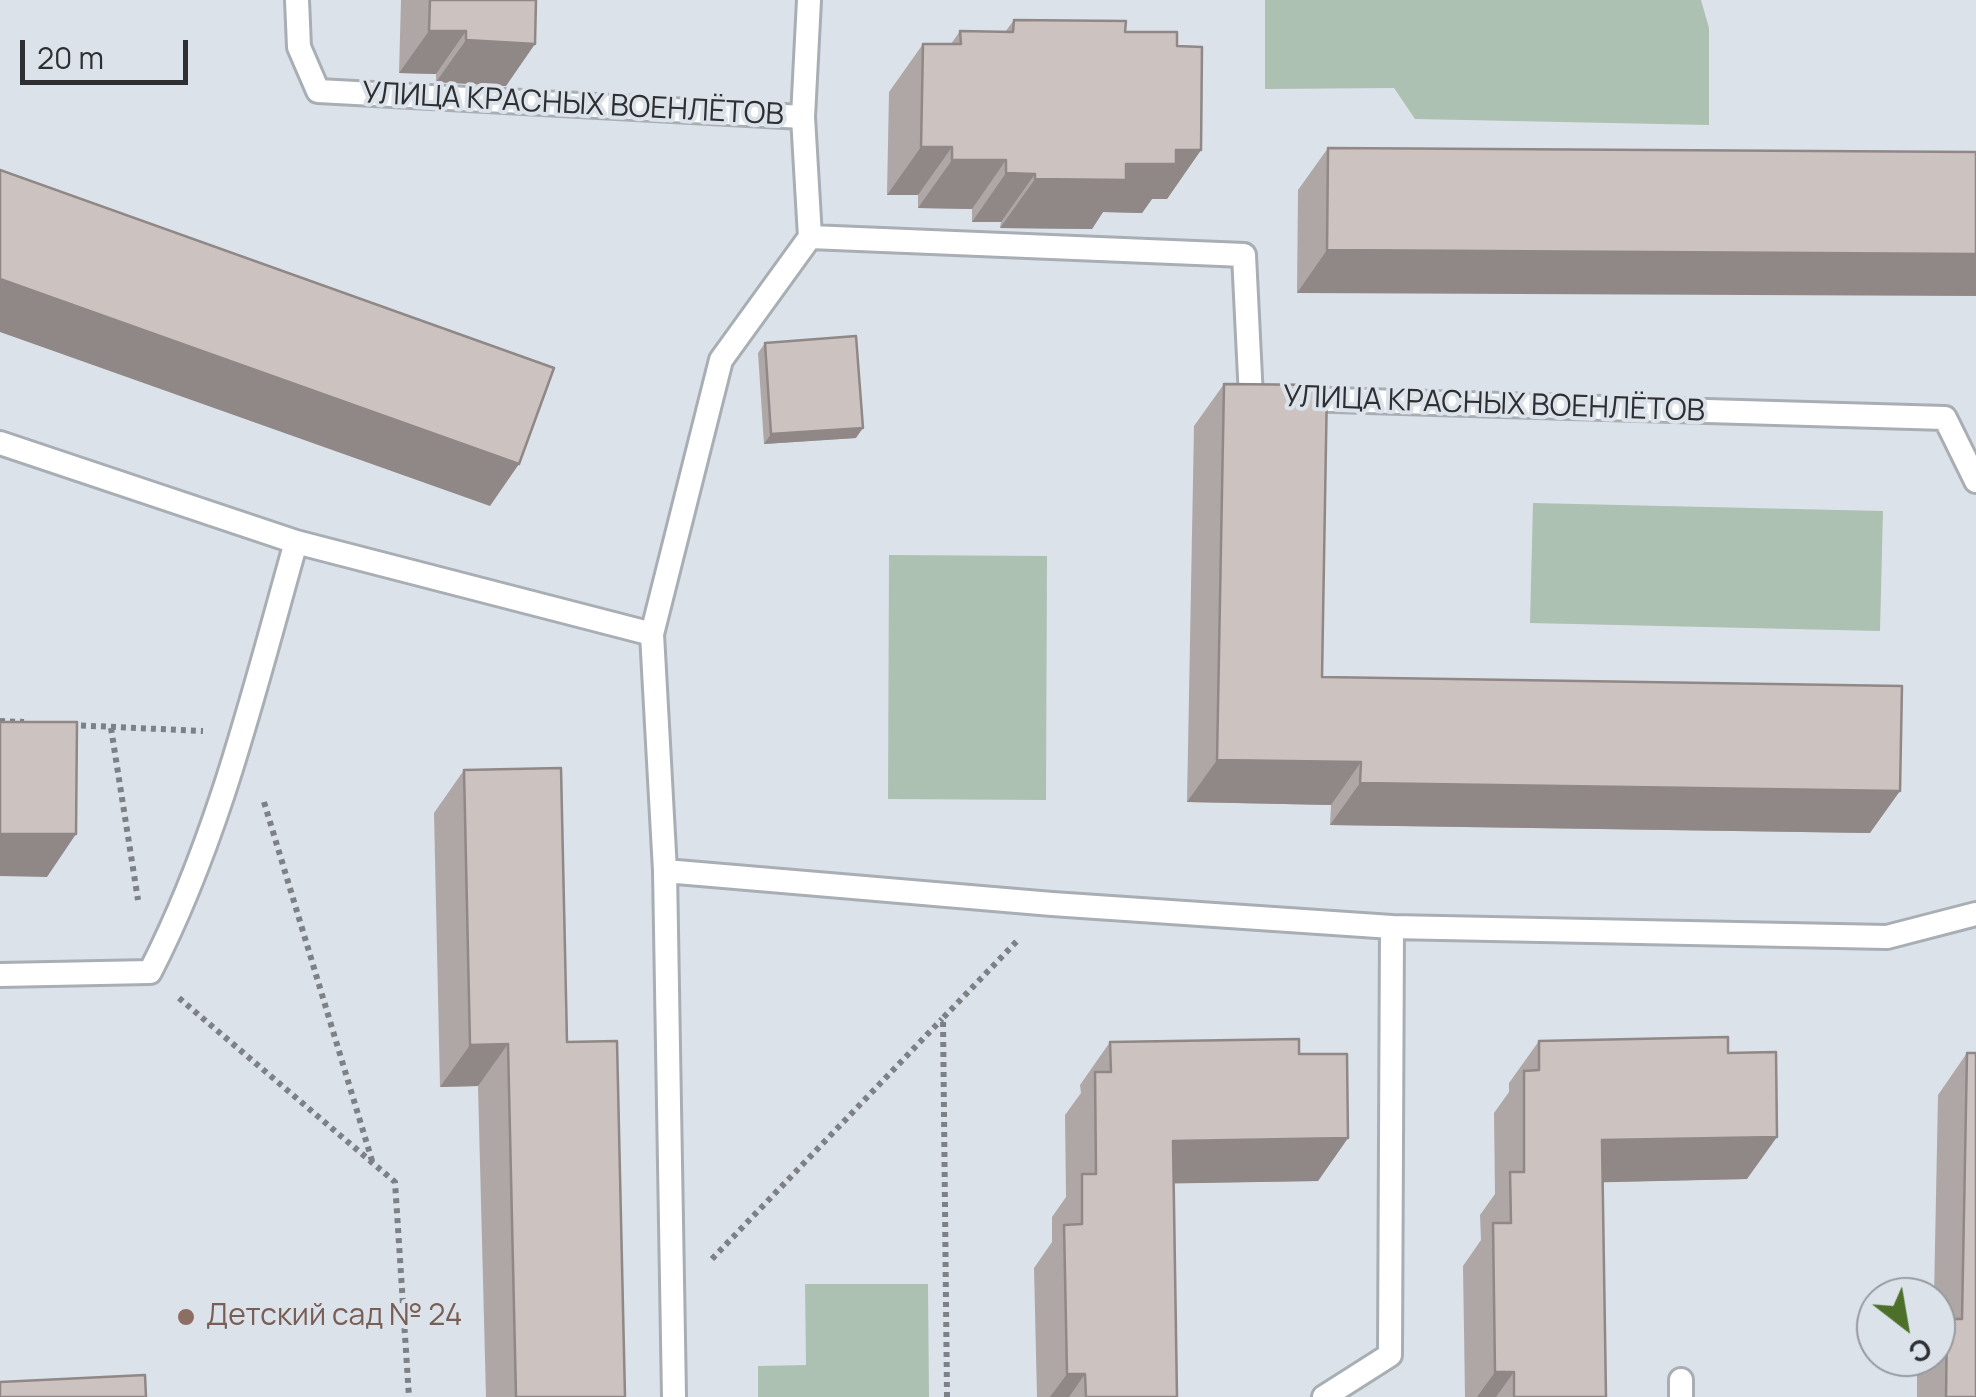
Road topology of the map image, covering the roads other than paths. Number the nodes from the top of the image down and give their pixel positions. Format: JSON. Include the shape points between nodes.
{"nodes":[{"id":1,"x":297,"y":0,"type":"edge"},
{"id":2,"x":809,"y":0,"type":"edge"},
{"id":3,"x":803,"y":116,"type":"junction"},
{"id":4,"x":810,"y":237,"type":"junction"},
{"id":5,"x":0,"y":443,"type":"edge"},
{"id":6,"x":1976,"y":481,"type":"edge"},
{"id":7,"x":296,"y":542,"type":"junction"},
{"id":8,"x":652,"y":634,"type":"junction"},
{"id":9,"x":665,"y":871,"type":"junction"},
{"id":10,"x":1976,"y":914,"type":"edge"},
{"id":11,"x":1392,"y":927,"type":"junction"},
{"id":12,"x":0,"y":975,"type":"edge"},
{"id":13,"x":674,"y":1397,"type":"edge"},
{"id":14,"x":1324,"y":1397,"type":"edge"}],
"edges":[{"from":1,"to":3,"type":"lane","name":"УЛИЦА КРАСНЫХ ВОЕНЛЁТОВ","via":[[299,47],[318,91]]},
{"from":2,"to":3,"type":"lane","name":"УЛИЦА КРАСНЫХ ВОЕНЛЁТОВ"},
{"from":3,"to":4,"type":"lane","name":"УЛИЦА КРАСНЫХ ВОЕНЛЁТОВ"},
{"from":4,"to":6,"type":"lane","name":"УЛИЦА КРАСНЫХ ВОЕНЛЁТОВ","via":[[1244,255],[1251,398],[1944,418]]},
{"from":4,"to":8,"type":"lane","via":[[721,360]]},
{"from":5,"to":7,"type":"lane"},
{"from":7,"to":8,"type":"lane"},
{"from":7,"to":12,"type":"lane","via":[[243,732],[177,920],[150,972]]},
{"from":8,"to":9,"type":"lane"},
{"from":9,"to":11,"type":"lane"},
{"from":9,"to":13,"type":"lane"},
{"from":10,"to":11,"type":"lane","via":[[1887,936]]},
{"from":11,"to":14,"type":"lane","via":[[1390,1356]]}]}
